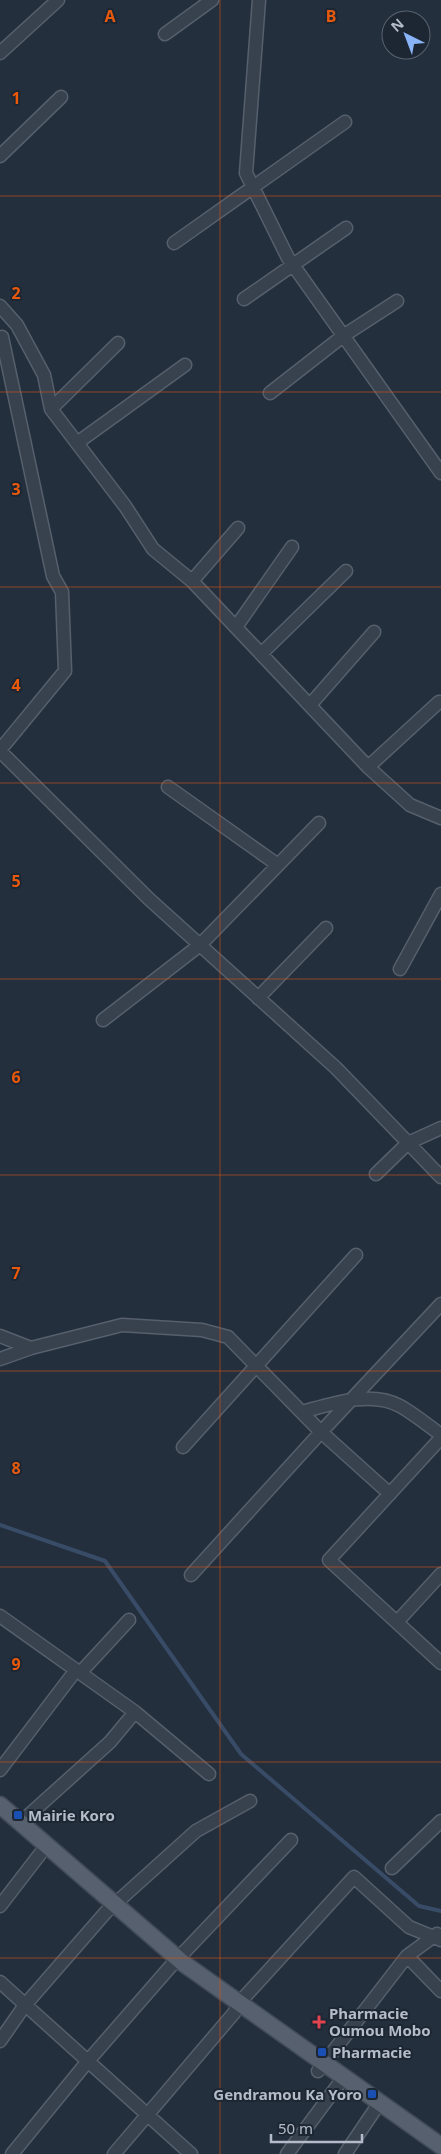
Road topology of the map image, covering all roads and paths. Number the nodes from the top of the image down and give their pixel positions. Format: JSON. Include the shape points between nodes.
{"nodes":[{"id":1,"x":58,"y":0,"type":"edge"},
{"id":2,"x":212,"y":0,"type":"edge"},
{"id":3,"x":259,"y":0,"type":"edge"},
{"id":4,"x":166,"y":34,"type":"dead end"},
{"id":5,"x":0,"y":53,"type":"edge"},
{"id":6,"x":61,"y":96,"type":"dead end"},
{"id":7,"x":345,"y":122,"type":"dead end"},
{"id":8,"x":0,"y":156,"type":"edge"},
{"id":9,"x":253,"y":187,"type":"junction"},
{"id":10,"x":346,"y":228,"type":"dead end"},
{"id":11,"x":174,"y":243,"type":"dead end"},
{"id":12,"x":293,"y":265,"type":"junction"},
{"id":13,"x":244,"y":299,"type":"dead end"},
{"id":14,"x":397,"y":301,"type":"dead end"},
{"id":15,"x":0,"y":306,"type":"edge"},
{"id":16,"x":18,"y":324,"type":"junction"},
{"id":17,"x":343,"y":336,"type":"junction"},
{"id":18,"x":1,"y":337,"type":"edge"},
{"id":19,"x":118,"y":343,"type":"dead end"},
{"id":20,"x":185,"y":365,"type":"dead end"},
{"id":21,"x":270,"y":392,"type":"dead end"},
{"id":22,"x":51,"y":409,"type":"junction"},
{"id":23,"x":77,"y":443,"type":"junction"},
{"id":24,"x":441,"y":473,"type":"edge"},
{"id":25,"x":238,"y":528,"type":"dead end"},
{"id":26,"x":292,"y":547,"type":"dead end"},
{"id":27,"x":346,"y":570,"type":"dead end"},
{"id":28,"x":192,"y":581,"type":"junction"},
{"id":29,"x":236,"y":628,"type":"junction"},
{"id":30,"x":374,"y":632,"type":"dead end"},
{"id":31,"x":261,"y":654,"type":"junction"},
{"id":32,"x":439,"y":702,"type":"dead end"},
{"id":33,"x":310,"y":705,"type":"junction"},
{"id":34,"x":0,"y":750,"type":"edge"},
{"id":35,"x":368,"y":767,"type":"junction"},
{"id":36,"x":168,"y":787,"type":"dead end"},
{"id":37,"x":441,"y":818,"type":"edge"},
{"id":38,"x":319,"y":823,"type":"dead end"},
{"id":39,"x":278,"y":865,"type":"junction"},
{"id":40,"x":441,"y":894,"type":"edge"},
{"id":41,"x":326,"y":928,"type":"dead end"},
{"id":42,"x":200,"y":945,"type":"junction"},
{"id":43,"x":400,"y":969,"type":"dead end"},
{"id":44,"x":258,"y":998,"type":"junction"},
{"id":45,"x":103,"y":1020,"type":"dead end"},
{"id":46,"x":441,"y":1128,"type":"edge"},
{"id":47,"x":408,"y":1142,"type":"junction"},
{"id":48,"x":376,"y":1174,"type":"dead end"},
{"id":49,"x":441,"y":1177,"type":"edge"},
{"id":50,"x":356,"y":1255,"type":"dead end"},
{"id":51,"x":441,"y":1304,"type":"edge"},
{"id":52,"x":0,"y":1336,"type":"edge"},
{"id":53,"x":32,"y":1348,"type":"junction"},
{"id":54,"x":0,"y":1359,"type":"edge"},
{"id":55,"x":256,"y":1366,"type":"junction"},
{"id":56,"x":351,"y":1400,"type":"junction"},
{"id":57,"x":302,"y":1412,"type":"junction"},
{"id":58,"x":321,"y":1432,"type":"junction"},
{"id":59,"x":441,"y":1437,"type":"edge"},
{"id":60,"x":183,"y":1447,"type":"dead end"},
{"id":61,"x":390,"y":1494,"type":"junction"},
{"id":62,"x":441,"y":1574,"type":"edge"},
{"id":63,"x":191,"y":1575,"type":"dead end"},
{"id":64,"x":0,"y":1616,"type":"edge"},
{"id":65,"x":129,"y":1620,"type":"dead end"},
{"id":66,"x":397,"y":1622,"type":"junction"},
{"id":67,"x":441,"y":1663,"type":"edge"},
{"id":68,"x":78,"y":1671,"type":"junction"},
{"id":69,"x":135,"y":1712,"type":"junction"},
{"id":70,"x":0,"y":1770,"type":"edge"},
{"id":71,"x":209,"y":1774,"type":"dead end"},
{"id":72,"x":250,"y":1801,"type":"dead end"},
{"id":73,"x":0,"y":1805,"type":"edge"},
{"id":74,"x":0,"y":1820,"type":"edge"},
{"id":75,"x":441,"y":1821,"type":"edge"},
{"id":76,"x":20,"y":1823,"type":"junction"},
{"id":77,"x":291,"y":1840,"type":"dead end"},
{"id":78,"x":40,"y":1854,"type":"junction"},
{"id":79,"x":392,"y":1868,"type":"dead end"},
{"id":80,"x":0,"y":1906,"type":"edge"},
{"id":81,"x":110,"y":1909,"type":"junction"},
{"id":82,"x":438,"y":1936,"type":"edge"},
{"id":83,"x":407,"y":1956,"type":"junction"},
{"id":84,"x":174,"y":1963,"type":"junction"},
{"id":85,"x":0,"y":1982,"type":"edge"},
{"id":86,"x":441,"y":1991,"type":"edge"},
{"id":87,"x":25,"y":2005,"type":"junction"},
{"id":88,"x":236,"y":2008,"type":"junction"},
{"id":89,"x":0,"y":2041,"type":"edge"},
{"id":90,"x":88,"y":2061,"type":"junction"},
{"id":91,"x":321,"y":2066,"type":"junction"},
{"id":92,"x":338,"y":2085,"type":"junction"},
{"id":93,"x":374,"y":2111,"type":"junction"},
{"id":94,"x":148,"y":2116,"type":"junction"},
{"id":95,"x":441,"y":2146,"type":"edge"},
{"id":96,"x":12,"y":2154,"type":"edge"},
{"id":97,"x":114,"y":2154,"type":"edge"},
{"id":98,"x":190,"y":2154,"type":"edge"},
{"id":99,"x":288,"y":2154,"type":"edge"},
{"id":100,"x":345,"y":2154,"type":"edge"},
{"id":101,"x":434,"y":2154,"type":"edge"}],
"edges":[{"from":1,"to":5,"type":"street"},
{"from":2,"to":4,"type":"street"},
{"from":3,"to":9,"type":"street","via":[[246,172]]},
{"from":6,"to":8,"type":"street"},
{"from":7,"to":9,"type":"street"},
{"from":9,"to":11,"type":"street"},
{"from":9,"to":12,"type":"street"},
{"from":10,"to":12,"type":"street"},
{"from":12,"to":13,"type":"street"},
{"from":12,"to":17,"type":"street"},
{"from":14,"to":17,"type":"street"},
{"from":15,"to":16,"type":"street"},
{"from":16,"to":18,"type":"street"},
{"from":16,"to":22,"type":"street","via":[[44,375]]},
{"from":17,"to":21,"type":"street"},
{"from":17,"to":24,"type":"street"},
{"from":18,"to":34,"type":"street","via":[[53,576],[62,592],[65,671]]},
{"from":19,"to":22,"type":"street"},
{"from":20,"to":23,"type":"street"},
{"from":22,"to":23,"type":"street"},
{"from":23,"to":28,"type":"street","via":[[153,549]]},
{"from":25,"to":28,"type":"street"},
{"from":26,"to":29,"type":"street"},
{"from":27,"to":31,"type":"street"},
{"from":28,"to":29,"type":"street"},
{"from":29,"to":31,"type":"street"},
{"from":30,"to":33,"type":"street"},
{"from":31,"to":33,"type":"street"},
{"from":32,"to":35,"type":"street"},
{"from":33,"to":35,"type":"street"},
{"from":34,"to":42,"type":"street","via":[[142,893]]},
{"from":35,"to":37,"type":"street","via":[[410,805]]},
{"from":36,"to":39,"type":"street"},
{"from":38,"to":39,"type":"street"},
{"from":39,"to":42,"type":"street"},
{"from":40,"to":43,"type":"street"},
{"from":41,"to":44,"type":"street"},
{"from":42,"to":44,"type":"street"},
{"from":42,"to":45,"type":"street"},
{"from":44,"to":47,"type":"street","via":[[336,1068]]},
{"from":46,"to":47,"type":"street"},
{"from":47,"to":48,"type":"street"},
{"from":47,"to":49,"type":"street"},
{"from":50,"to":55,"type":"street"},
{"from":51,"to":56,"type":"street"},
{"from":52,"to":53,"type":"street"},
{"from":53,"to":54,"type":"street"},
{"from":53,"to":55,"type":"street","via":[[122,1326],[154,1325],[202,1330],[228,1337]]},
{"from":55,"to":57,"type":"street"},
{"from":55,"to":60,"type":"street"},
{"from":56,"to":57,"type":"street"},
{"from":56,"to":58,"type":"street"},
{"from":56,"to":59,"type":"street","via":[[381,1400],[399,1405]]},
{"from":57,"to":58,"type":"street"},
{"from":58,"to":61,"type":"street"},
{"from":58,"to":63,"type":"street"},
{"from":59,"to":61,"type":"street"},
{"from":61,"to":66,"type":"street","via":[[329,1560]]},
{"from":62,"to":66,"type":"street"},
{"from":64,"to":68,"type":"street"},
{"from":65,"to":68,"type":"street"},
{"from":66,"to":67,"type":"street"},
{"from":68,"to":69,"type":"street"},
{"from":68,"to":70,"type":"street"},
{"from":69,"to":71,"type":"street"},
{"from":69,"to":76,"type":"street","via":[[110,1742]]},
{"from":72,"to":81,"type":"street","via":[[196,1831]]},
{"from":73,"to":76,"type":"main road"},
{"from":74,"to":78,"type":"main road"},
{"from":75,"to":79,"type":"street"},
{"from":76,"to":81,"type":"main road"},
{"from":77,"to":84,"type":"street"},
{"from":78,"to":80,"type":"street"},
{"from":78,"to":81,"type":"main road"},
{"from":81,"to":84,"type":"main road"},
{"from":81,"to":87,"type":"street"},
{"from":82,"to":83,"type":"street"},
{"from":82,"to":88,"type":"street","via":[[409,1927],[354,1877]]},
{"from":83,"to":86,"type":"street"},
{"from":83,"to":91,"type":"street"},
{"from":84,"to":88,"type":"main road"},
{"from":84,"to":90,"type":"street"},
{"from":85,"to":87,"type":"street"},
{"from":87,"to":89,"type":"street"},
{"from":87,"to":90,"type":"street"},
{"from":88,"to":91,"type":"main road"},
{"from":88,"to":94,"type":"street"},
{"from":90,"to":94,"type":"street"},
{"from":90,"to":96,"type":"street"},
{"from":91,"to":92,"type":"main road"},
{"from":91,"to":95,"type":"main road"},
{"from":92,"to":93,"type":"main road"},
{"from":92,"to":99,"type":"street"},
{"from":93,"to":100,"type":"street"},
{"from":93,"to":101,"type":"main road"},
{"from":94,"to":97,"type":"street"},
{"from":94,"to":98,"type":"street"}]}
